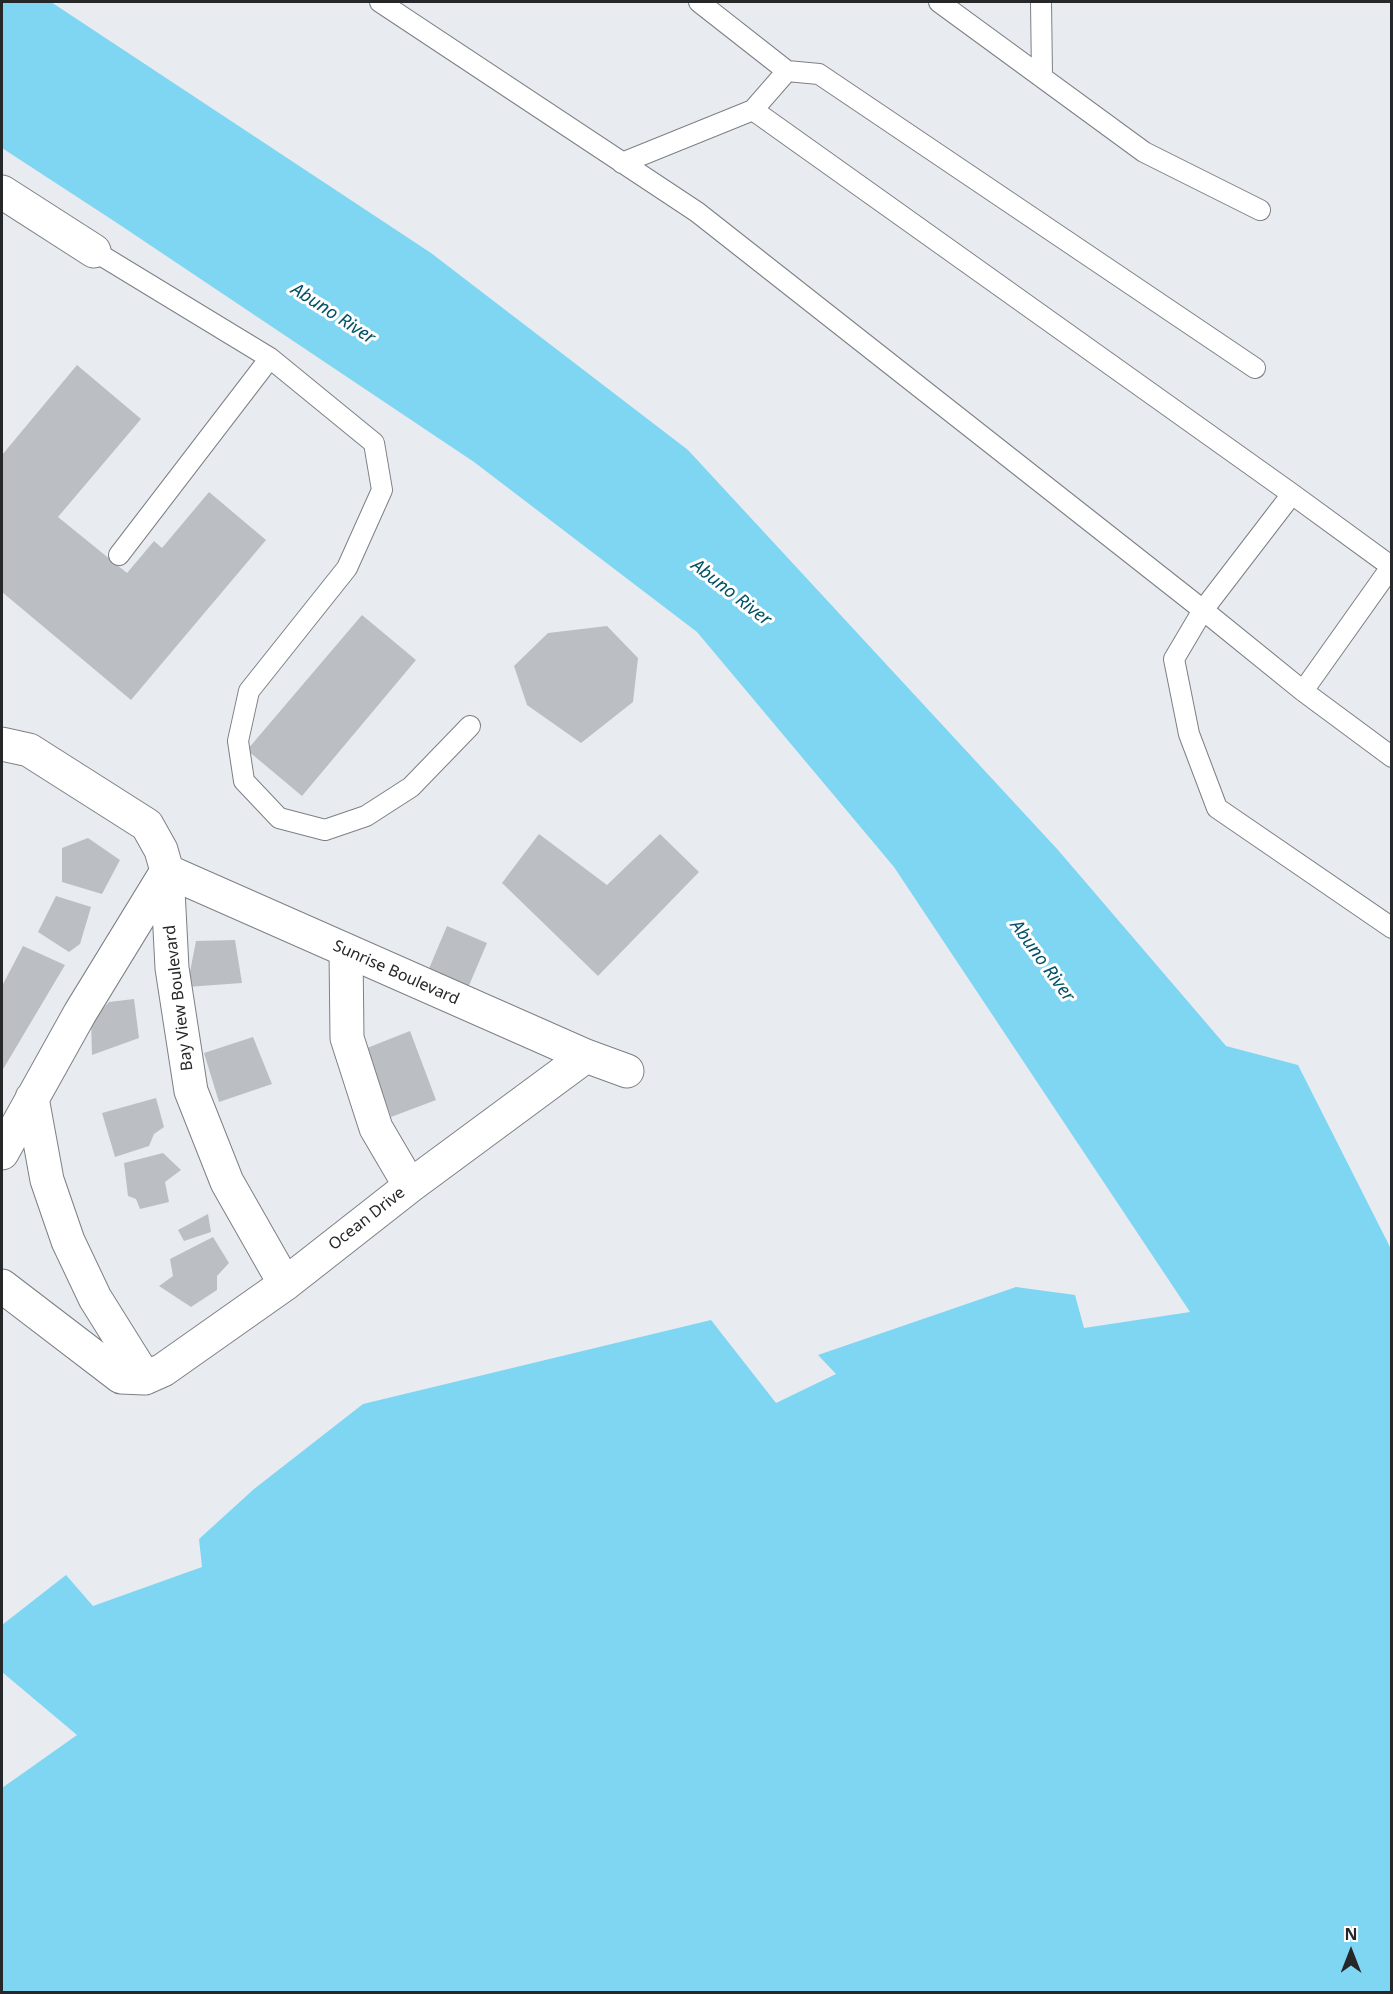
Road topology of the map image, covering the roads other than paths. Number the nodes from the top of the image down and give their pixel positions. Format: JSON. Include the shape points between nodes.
{"nodes":[{"id":1,"x":380,"y":2,"type":"edge"},
{"id":2,"x":699,"y":2,"type":"edge"},
{"id":3,"x":939,"y":2,"type":"edge"},
{"id":4,"x":1041,"y":2,"type":"edge"},
{"id":5,"x":788,"y":71,"type":"junction"},
{"id":6,"x":1042,"y":76,"type":"junction"},
{"id":7,"x":753,"y":110,"type":"junction"},
{"id":8,"x":622,"y":163,"type":"junction"},
{"id":9,"x":2,"y":192,"type":"edge"},
{"id":10,"x":1260,"y":210,"type":"dead end"},
{"id":11,"x":94,"y":252,"type":"joint"},
{"id":12,"x":270,"y":358,"type":"junction"},
{"id":13,"x":1255,"y":368,"type":"dead end"},
{"id":14,"x":1292,"y":494,"type":"junction"},
{"id":15,"x":119,"y":555,"type":"dead end"},
{"id":16,"x":1391,"y":567,"type":"edge"},
{"id":17,"x":1203,"y":610,"type":"junction"},
{"id":18,"x":1303,"y":691,"type":"junction"},
{"id":19,"x":470,"y":726,"type":"dead end"},
{"id":20,"x":2,"y":744,"type":"edge"},
{"id":21,"x":1392,"y":757,"type":"edge"},
{"id":22,"x":167,"y":871,"type":"junction"},
{"id":23,"x":1392,"y":928,"type":"edge"},
{"id":24,"x":345,"y":951,"type":"junction"},
{"id":25,"x":172,"y":968,"type":"junction"},
{"id":26,"x":104,"y":976,"type":"junction"},
{"id":27,"x":586,"y":1056,"type":"junction"},
{"id":28,"x":627,"y":1071,"type":"dead end"},
{"id":29,"x":32,"y":1098,"type":"junction"},
{"id":30,"x":2,"y":1153,"type":"edge"},
{"id":31,"x":410,"y":1186,"type":"junction"},
{"id":32,"x":285,"y":1284,"type":"junction"},
{"id":33,"x":2,"y":1286,"type":"edge"},
{"id":34,"x":145,"y":1378,"type":"junction"}],
"edges":[{"from":1,"to":8,"type":"lane"},
{"from":2,"to":5,"type":"lane"},
{"from":3,"to":6,"type":"lane"},
{"from":4,"to":6,"type":"lane"},
{"from":5,"to":7,"type":"lane"},
{"from":5,"to":13,"type":"lane","via":[[819,74]]},
{"from":6,"to":10,"type":"lane","via":[[1144,152]]},
{"from":7,"to":8,"type":"lane"},
{"from":7,"to":14,"type":"lane"},
{"from":8,"to":17,"type":"lane","via":[[697,212]]},
{"from":9,"to":11,"type":"street"},
{"from":11,"to":12,"type":"lane"},
{"from":12,"to":15,"type":"lane"},
{"from":12,"to":19,"type":"lane","via":[[374,443],[382,490],[347,568],[249,691],[238,741],[244,781],[279,818],[325,830],[366,816],[411,788]]},
{"from":14,"to":16,"type":"lane"},
{"from":14,"to":17,"type":"lane"},
{"from":16,"to":18,"type":"lane"},
{"from":17,"to":18,"type":"lane"},
{"from":17,"to":23,"type":"lane","via":[[1174,659],[1189,734],[1217,808]]},
{"from":18,"to":21,"type":"lane"},
{"from":20,"to":22,"type":"street","name":"Bay View Boulevard","via":[[29,750],[147,825]]},
{"from":22,"to":24,"type":"street","name":"Sunrise Boulevard"},
{"from":22,"to":25,"type":"street","name":"Bay View Boulevard"},
{"from":22,"to":26,"type":"street"},
{"from":24,"to":27,"type":"street","name":"Sunrise Boulevard"},
{"from":24,"to":31,"type":"street","via":[[347,1038],[376,1128]]},
{"from":25,"to":26,"type":"street","via":[[144,953],[128,955],[113,963]]},
{"from":25,"to":32,"type":"street","name":"Bay View Boulevard","via":[[191,1091],[226,1182]]},
{"from":26,"to":29,"type":"street"},
{"from":27,"to":28,"type":"street","name":"Sunrise Boulevard"},
{"from":27,"to":31,"type":"street","name":"Ocean Drive"},
{"from":29,"to":30,"type":"street"},
{"from":29,"to":34,"type":"street","via":[[47,1180],[68,1241],[95,1298]]},
{"from":31,"to":32,"type":"street","name":"Ocean Drive"},
{"from":32,"to":34,"type":"street","name":"Ocean Drive","via":[[163,1370]]},
{"from":33,"to":34,"type":"street","via":[[121,1377]]}]}
